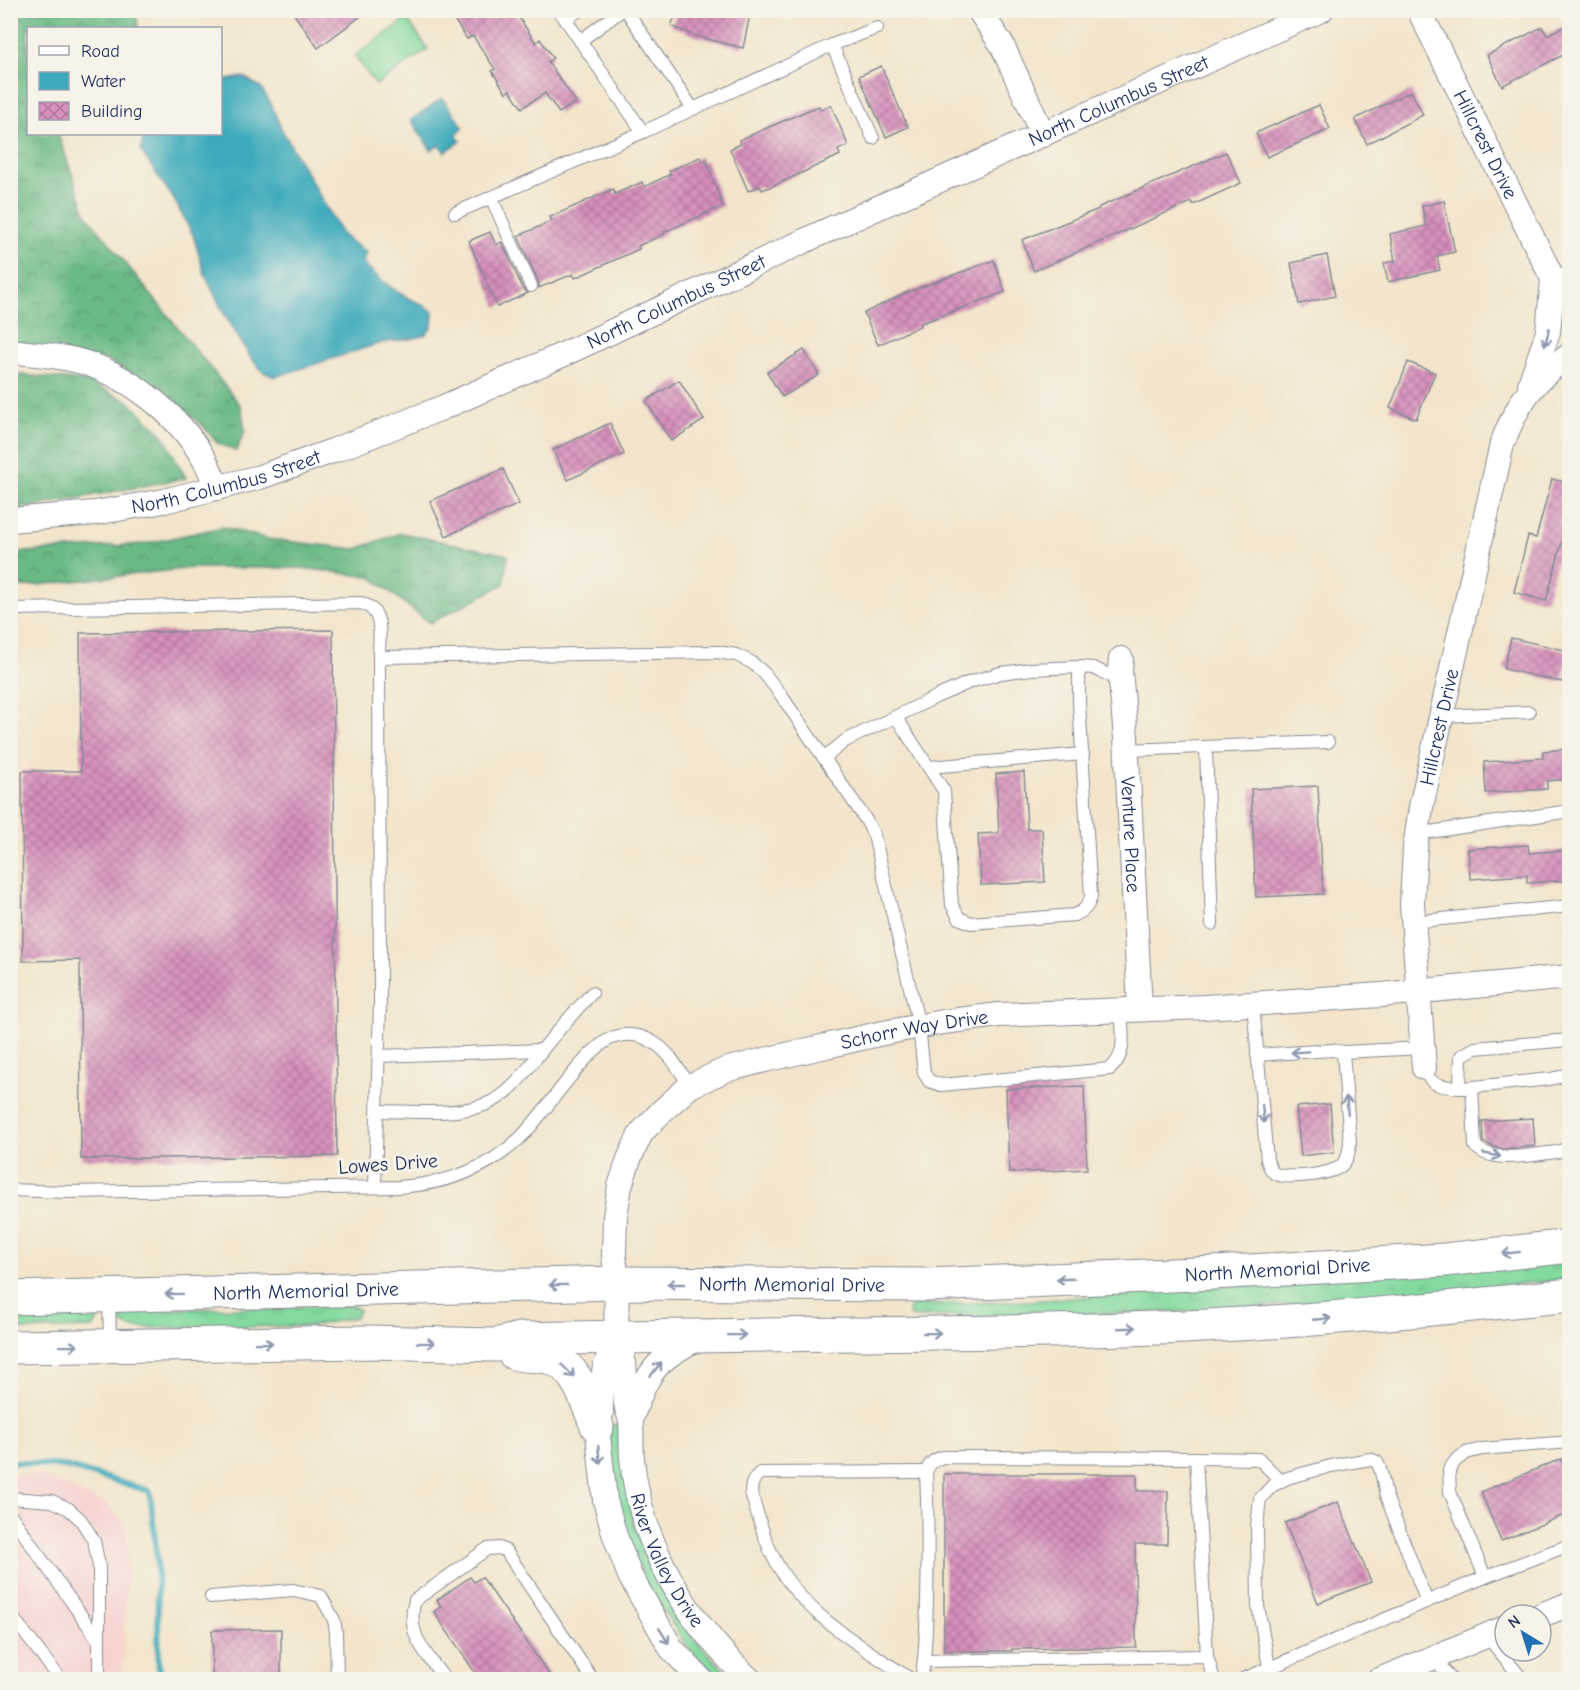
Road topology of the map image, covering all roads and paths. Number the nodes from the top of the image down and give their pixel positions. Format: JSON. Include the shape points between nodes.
{"nodes":[{"id":1,"x":580,"y":10,"type":"edge"},
{"id":2,"x":624,"y":10,"type":"edge"},
{"id":3,"x":979,"y":10,"type":"edge"},
{"id":4,"x":1321,"y":10,"type":"edge"},
{"id":5,"x":1419,"y":10,"type":"edge"},
{"id":6,"x":562,"y":15,"type":"edge"},
{"id":7,"x":877,"y":28,"type":"dead end"},
{"id":8,"x":580,"y":41,"type":"junction"},
{"id":9,"x":832,"y":45,"type":"junction"},
{"id":10,"x":693,"y":110,"type":"junction"},
{"id":11,"x":643,"y":132,"type":"junction"},
{"id":12,"x":1043,"y":135,"type":"junction"},
{"id":13,"x":873,"y":138,"type":"dead end"},
{"id":14,"x":491,"y":197,"type":"junction"},
{"id":15,"x":455,"y":213,"type":"dead end"},
{"id":16,"x":531,"y":286,"type":"dead end"},
{"id":17,"x":1562,"y":288,"type":"edge"},
{"id":18,"x":10,"y":351,"type":"edge"},
{"id":19,"x":1569,"y":355,"type":"edge"},
{"id":20,"x":1525,"y":395,"type":"junction"},
{"id":21,"x":218,"y":488,"type":"junction"},
{"id":22,"x":10,"y":520,"type":"edge"},
{"id":23,"x":10,"y":609,"type":"edge"},
{"id":24,"x":380,"y":657,"type":"junction"},
{"id":25,"x":1079,"y":667,"type":"junction"},
{"id":26,"x":1121,"y":669,"type":"joint"},
{"id":27,"x":1529,"y":712,"type":"dead end"},
{"id":28,"x":1442,"y":716,"type":"junction"},
{"id":29,"x":896,"y":717,"type":"junction"},
{"id":30,"x":1328,"y":742,"type":"dead end"},
{"id":31,"x":1206,"y":748,"type":"junction"},
{"id":32,"x":1126,"y":750,"type":"junction"},
{"id":33,"x":1083,"y":754,"type":"junction"},
{"id":34,"x":824,"y":758,"type":"junction"},
{"id":35,"x":929,"y":767,"type":"junction"},
{"id":36,"x":1569,"y":811,"type":"edge"},
{"id":37,"x":1416,"y":834,"type":"junction"},
{"id":38,"x":1569,"y":906,"type":"edge"},
{"id":39,"x":1413,"y":922,"type":"junction"},
{"id":40,"x":1212,"y":924,"type":"dead end"},
{"id":41,"x":1569,"y":977,"type":"edge"},
{"id":42,"x":1419,"y":992,"type":"junction"},
{"id":43,"x":592,"y":993,"type":"dead end"},
{"id":44,"x":1252,"y":1004,"type":"junction"},
{"id":45,"x":1131,"y":1010,"type":"junction"},
{"id":46,"x":919,"y":1026,"type":"junction"},
{"id":47,"x":1569,"y":1040,"type":"edge"},
{"id":48,"x":542,"y":1050,"type":"junction"},
{"id":49,"x":1343,"y":1052,"type":"junction"},
{"id":50,"x":1257,"y":1055,"type":"junction"},
{"id":51,"x":379,"y":1056,"type":"junction"},
{"id":52,"x":1424,"y":1058,"type":"junction"},
{"id":53,"x":1569,"y":1072,"type":"edge"},
{"id":54,"x":690,"y":1086,"type":"junction"},
{"id":55,"x":1466,"y":1088,"type":"junction"},
{"id":56,"x":378,"y":1111,"type":"junction"},
{"id":57,"x":1569,"y":1143,"type":"edge"},
{"id":58,"x":375,"y":1187,"type":"junction"},
{"id":59,"x":10,"y":1190,"type":"edge"},
{"id":60,"x":1569,"y":1246,"type":"edge"},
{"id":61,"x":617,"y":1283,"type":"junction"},
{"id":62,"x":109,"y":1295,"type":"junction"},
{"id":63,"x":1569,"y":1295,"type":"edge"},
{"id":64,"x":21,"y":1296,"type":"edge"},
{"id":65,"x":616,"y":1336,"type":"junction"},
{"id":66,"x":701,"y":1336,"type":"junction"},
{"id":67,"x":110,"y":1345,"type":"junction"},
{"id":68,"x":496,"y":1345,"type":"junction"},
{"id":69,"x":10,"y":1347,"type":"edge"},
{"id":70,"x":631,"y":1419,"type":"junction"},
{"id":71,"x":597,"y":1426,"type":"junction"},
{"id":72,"x":1569,"y":1442,"type":"edge"},
{"id":73,"x":1196,"y":1458,"type":"junction"},
{"id":74,"x":926,"y":1472,"type":"junction"},
{"id":75,"x":1281,"y":1481,"type":"junction"},
{"id":76,"x":10,"y":1498,"type":"edge"},
{"id":77,"x":10,"y":1514,"type":"edge"},
{"id":78,"x":1569,"y":1545,"type":"edge"},
{"id":79,"x":1485,"y":1577,"type":"junction"},
{"id":80,"x":211,"y":1597,"type":"dead end"},
{"id":81,"x":1427,"y":1602,"type":"junction"},
{"id":82,"x":1569,"y":1604,"type":"edge"},
{"id":83,"x":1553,"y":1610,"type":"edge"},
{"id":84,"x":10,"y":1614,"type":"edge"},
{"id":85,"x":1493,"y":1633,"type":"edge"},
{"id":86,"x":99,"y":1641,"type":"junction"},
{"id":87,"x":1207,"y":1656,"type":"junction"},
{"id":88,"x":1433,"y":1657,"type":"junction"},
{"id":89,"x":925,"y":1661,"type":"junction"},
{"id":90,"x":1513,"y":1663,"type":"edge"},
{"id":91,"x":1269,"y":1667,"type":"junction"},
{"id":92,"x":61,"y":1680,"type":"edge"},
{"id":93,"x":99,"y":1680,"type":"edge"},
{"id":94,"x":337,"y":1680,"type":"edge"},
{"id":95,"x":445,"y":1680,"type":"edge"},
{"id":96,"x":593,"y":1680,"type":"edge"},
{"id":97,"x":701,"y":1680,"type":"edge"},
{"id":98,"x":750,"y":1680,"type":"edge"},
{"id":99,"x":912,"y":1680,"type":"edge"},
{"id":100,"x":921,"y":1680,"type":"edge"},
{"id":101,"x":1214,"y":1680,"type":"edge"},
{"id":102,"x":1241,"y":1680,"type":"edge"},
{"id":103,"x":1379,"y":1680,"type":"edge"},
{"id":104,"x":1452,"y":1680,"type":"edge"},
{"id":105,"x":1523,"y":1680,"type":"edge"}],
"edges":[{"from":1,"to":6,"type":"lane"},
{"from":2,"to":8,"type":"lane"},
{"from":2,"to":10,"type":"lane"},
{"from":3,"to":12,"type":"street","via":[[1002,45]]},
{"from":4,"to":12,"type":"street","name":"North Columbus Street"},
{"from":5,"to":17,"type":"street","name":"Hillcrest Drive"},
{"from":6,"to":8,"type":"lane"},
{"from":7,"to":9,"type":"lane"},
{"from":8,"to":11,"type":"lane"},
{"from":9,"to":10,"type":"lane"},
{"from":9,"to":13,"type":"lane"},
{"from":10,"to":11,"type":"lane"},
{"from":11,"to":14,"type":"lane"},
{"from":12,"to":21,"type":"street","name":"North Columbus Street","via":[[444,407],[260,477]]},
{"from":14,"to":15,"type":"lane"},
{"from":14,"to":16,"type":"lane"},
{"from":17,"to":20,"type":"street","name":"Hillcrest Drive","one_way":true},
{"from":18,"to":21,"type":"street","via":[[74,360],[122,379],[182,429],[204,459]]},
{"from":19,"to":20,"type":"street","name":"Hillcrest Drive"},
{"from":20,"to":28,"type":"street","name":"Hillcrest Drive","via":[[1502,444]]},
{"from":21,"to":22,"type":"street","name":"North Columbus Street","via":[[95,513]]},
{"from":23,"to":24,"type":"lane","via":[[361,603],[376,610]]},
{"from":24,"to":34,"type":"lane","via":[[736,654],[764,674]]},
{"from":24,"to":51,"type":"lane"},
{"from":25,"to":26,"type":"lane"},
{"from":25,"to":29,"type":"lane","via":[[1001,673],[970,682]]},
{"from":25,"to":33,"type":"lane"},
{"from":26,"to":32,"type":"street","name":"Venture Place"},
{"from":27,"to":28,"type":"lane"},
{"from":28,"to":37,"type":"street","name":"Hillcrest Drive"},
{"from":29,"to":34,"type":"lane","via":[[845,741]]},
{"from":29,"to":35,"type":"lane"},
{"from":30,"to":31,"type":"lane"},
{"from":31,"to":32,"type":"lane"},
{"from":31,"to":40,"type":"lane"},
{"from":32,"to":45,"type":"street","name":"Venture Place"},
{"from":33,"to":35,"type":"lane"},
{"from":33,"to":35,"type":"lane","via":[[1091,896],[1081,913],[1065,916],[971,923],[959,918],[952,905],[946,801]]},
{"from":34,"to":46,"type":"lane","via":[[874,835]]},
{"from":36,"to":37,"type":"lane"},
{"from":37,"to":39,"type":"street","name":"Hillcrest Drive"},
{"from":38,"to":39,"type":"lane"},
{"from":39,"to":42,"type":"street","name":"Hillcrest Drive"},
{"from":41,"to":42,"type":"street","name":"Schorr Way Drive"},
{"from":42,"to":44,"type":"street","name":"Schorr Way Drive"},
{"from":42,"to":52,"type":"street","name":"Hillcrest Drive"},
{"from":43,"to":48,"type":"lane"},
{"from":44,"to":45,"type":"street","name":"Schorr Way Drive"},
{"from":44,"to":50,"type":"lane"},
{"from":45,"to":46,"type":"street","name":"Schorr Way Drive","via":[[999,1015]]},
{"from":45,"to":46,"type":"lane","via":[[1123,1048],[1118,1062],[1110,1069],[941,1085],[929,1081],[924,1073]]},
{"from":46,"to":54,"type":"street","name":"Schorr Way Drive","via":[[747,1064]]},
{"from":47,"to":55,"type":"lane","via":[[1475,1048],[1461,1056]]},
{"from":48,"to":51,"type":"lane"},
{"from":48,"to":56,"type":"lane","via":[[515,1085],[484,1105],[455,1111]]},
{"from":49,"to":50,"type":"lane","one_way":true},
{"from":50,"to":49,"type":"lane","one_way":true,"via":[[1267,1160],[1275,1174],[1283,1176],[1325,1174],[1342,1166],[1348,1155]]},
{"from":49,"to":52,"type":"lane"},
{"from":51,"to":56,"type":"lane"},
{"from":52,"to":55,"type":"lane","via":[[1427,1078],[1437,1085]]},
{"from":53,"to":55,"type":"lane","via":[[1550,1079]]},
{"from":54,"to":58,"type":"lane","name":"Lowes Drive","via":[[656,1044],[637,1035],[613,1038],[592,1052],[534,1124],[498,1156],[447,1180]]},
{"from":54,"to":61,"type":"street","name":"Schorr Way Drive","via":[[641,1133],[629,1159],[615,1216]]},
{"from":55,"to":57,"type":"lane","one_way":true,"via":[[1475,1146],[1480,1152],[1494,1157],[1557,1152]]},
{"from":56,"to":58,"type":"lane"},
{"from":58,"to":59,"type":"lane","name":"Lowes Drive"},
{"from":60,"to":61,"type":"main road","name":"North Memorial Drive","one_way":true,"via":[[1434,1260],[928,1285]]},
{"from":61,"to":62,"type":"main road","name":"North Memorial Drive","one_way":true},
{"from":61,"to":65,"type":"street","name":"Schorr Way Drive"},
{"from":62,"to":64,"type":"main road","name":"North Memorial Drive"},
{"from":62,"to":67,"type":"lane"},
{"from":66,"to":63,"type":"main road","one_way":true,"via":[[1183,1327],[1415,1311]]},
{"from":65,"to":66,"type":"main road"},
{"from":65,"to":68,"type":"main road","via":[[519,1339]]},
{"from":65,"to":70,"type":"street","name":"River Valley Drive","via":[[624,1362],[626,1405]]},
{"from":65,"to":71,"type":"street","name":"River Valley Drive","via":[[605,1366]]},
{"from":70,"to":66,"type":"street","name":"River Valley Drive","one_way":true,"via":[[653,1370]]},
{"from":67,"to":68,"type":"main road","one_way":true},
{"from":69,"to":67,"type":"main road","one_way":true},
{"from":68,"to":71,"type":"main road","one_way":true,"via":[[517,1354],[554,1359],[566,1368],[584,1393]]},
{"from":70,"to":98,"type":"street","name":"River Valley Drive","via":[[632,1460],[654,1545],[694,1619]]},
{"from":71,"to":97,"type":"street","name":"River Valley Drive","one_way":true,"via":[[605,1500],[630,1576],[671,1648]]},
{"from":72,"to":79,"type":"lane","via":[[1482,1449],[1466,1453],[1449,1470],[1450,1492]]},
{"from":73,"to":74,"type":"lane","via":[[943,1457],[934,1460]]},
{"from":73,"to":75,"type":"lane","via":[[1259,1459]]},
{"from":73,"to":87,"type":"lane"},
{"from":74,"to":89,"type":"lane"},
{"from":74,"to":99,"type":"lane","via":[[760,1473],[751,1493],[771,1552],[790,1584],[838,1631]]},
{"from":75,"to":81,"type":"lane","via":[[1331,1466],[1370,1459],[1377,1462]]},
{"from":75,"to":91,"type":"lane","via":[[1260,1499],[1257,1526],[1258,1606]]},
{"from":76,"to":86,"type":"lane","via":[[52,1501],[81,1520],[94,1541],[99,1566]]},
{"from":77,"to":86,"type":"lane"},
{"from":78,"to":79,"type":"lane"},
{"from":79,"to":81,"type":"lane"},
{"from":80,"to":94,"type":"lane","via":[[293,1590],[321,1596],[334,1620]]},
{"from":81,"to":91,"type":"lane"},
{"from":82,"to":83,"type":"street"},
{"from":84,"to":92,"type":"lane"},
{"from":85,"to":88,"type":"street"},
{"from":86,"to":93,"type":"lane"},
{"from":87,"to":89,"type":"lane"},
{"from":87,"to":101,"type":"lane"},
{"from":88,"to":103,"type":"street"},
{"from":88,"to":104,"type":"lane"},
{"from":89,"to":100,"type":"lane"},
{"from":90,"to":105,"type":"lane"},
{"from":91,"to":102,"type":"lane"},
{"from":95,"to":96,"type":"lane","via":[[414,1634],[415,1600],[487,1549],[499,1548],[506,1551]]}]}
